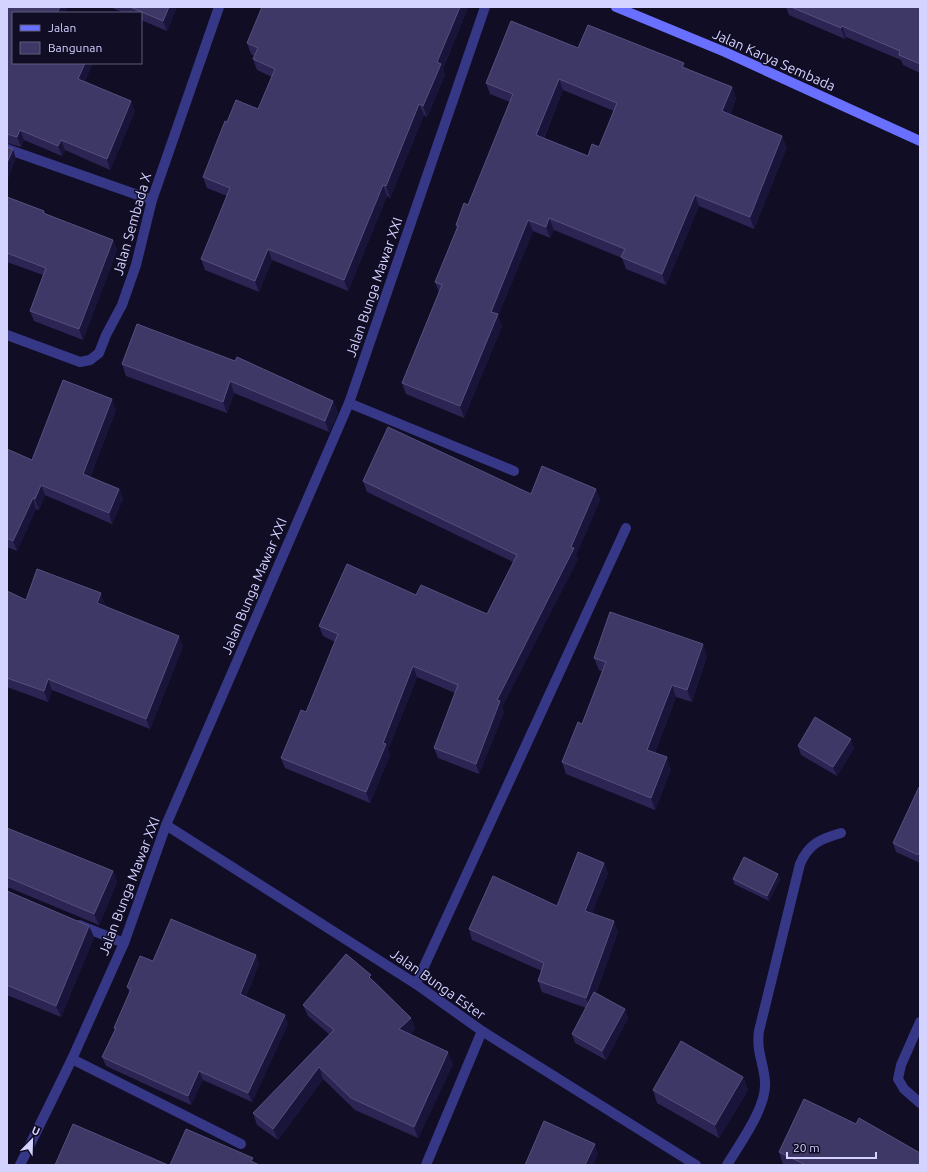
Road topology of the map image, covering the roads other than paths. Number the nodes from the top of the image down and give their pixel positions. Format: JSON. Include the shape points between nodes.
{"nodes":[{"id":1,"x":219,"y":7,"type":"edge"},
{"id":2,"x":486,"y":7,"type":"edge"},
{"id":3,"x":620,"y":8,"type":"edge"},
{"id":4,"x":920,"y":141,"type":"edge"},
{"id":5,"x":7,"y":149,"type":"edge"},
{"id":6,"x":152,"y":200,"type":"junction"},
{"id":7,"x":7,"y":335,"type":"edge"},
{"id":8,"x":349,"y":403,"type":"junction"},
{"id":9,"x":514,"y":471,"type":"dead end"},
{"id":10,"x":626,"y":528,"type":"dead end"},
{"id":11,"x":166,"y":825,"type":"junction"},
{"id":12,"x":841,"y":833,"type":"dead end"},
{"id":13,"x":73,"y":922,"type":"edge"},
{"id":14,"x":124,"y":943,"type":"junction"},
{"id":15,"x":416,"y":984,"type":"junction"},
{"id":16,"x":920,"y":1022,"type":"edge"},
{"id":17,"x":482,"y":1031,"type":"junction"},
{"id":18,"x":72,"y":1060,"type":"junction"},
{"id":19,"x":920,"y":1103,"type":"edge"},
{"id":20,"x":241,"y":1144,"type":"dead end"},
{"id":21,"x":20,"y":1165,"type":"edge"},
{"id":22,"x":426,"y":1165,"type":"edge"},
{"id":23,"x":696,"y":1165,"type":"edge"},
{"id":24,"x":727,"y":1165,"type":"edge"}],
"edges":[{"from":1,"to":6,"type":"street","name":"Jalan Sembada X"},
{"from":2,"to":8,"type":"street","name":"Jalan Bunga Mawar XXI"},
{"from":3,"to":4,"type":"street","name":"Jalan Karya Sembada","via":[[725,52]]},
{"from":5,"to":6,"type":"street"},
{"from":6,"to":7,"type":"street","name":"Jalan Sembada X","via":[[136,265],[122,305],[99,353],[90,360],[80,362]]},
{"from":8,"to":9,"type":"street"},
{"from":8,"to":11,"type":"street","name":"Jalan Bunga Mawar XXI"},
{"from":10,"to":15,"type":"street"},
{"from":11,"to":14,"type":"street","name":"Jalan Bunga Mawar XXI"},
{"from":11,"to":15,"type":"street","name":"Jalan Bunga Ester"},
{"from":12,"to":24,"type":"street","via":[[820,840],[804,854],[800,864],[757,1041],[766,1084],[762,1106]]},
{"from":13,"to":14,"type":"street"},
{"from":14,"to":18,"type":"street","name":"Jalan Bunga Mawar XXI"},
{"from":15,"to":17,"type":"street","name":"Jalan Bunga Ester"},
{"from":16,"to":19,"type":"street","via":[[901,1065],[898,1079],[904,1089]]},
{"from":17,"to":22,"type":"street"},
{"from":17,"to":23,"type":"street","name":"Jalan Bunga Ester"},
{"from":18,"to":20,"type":"street"},
{"from":18,"to":21,"type":"street","name":"Jalan Bunga Mawar XXI"}]}
